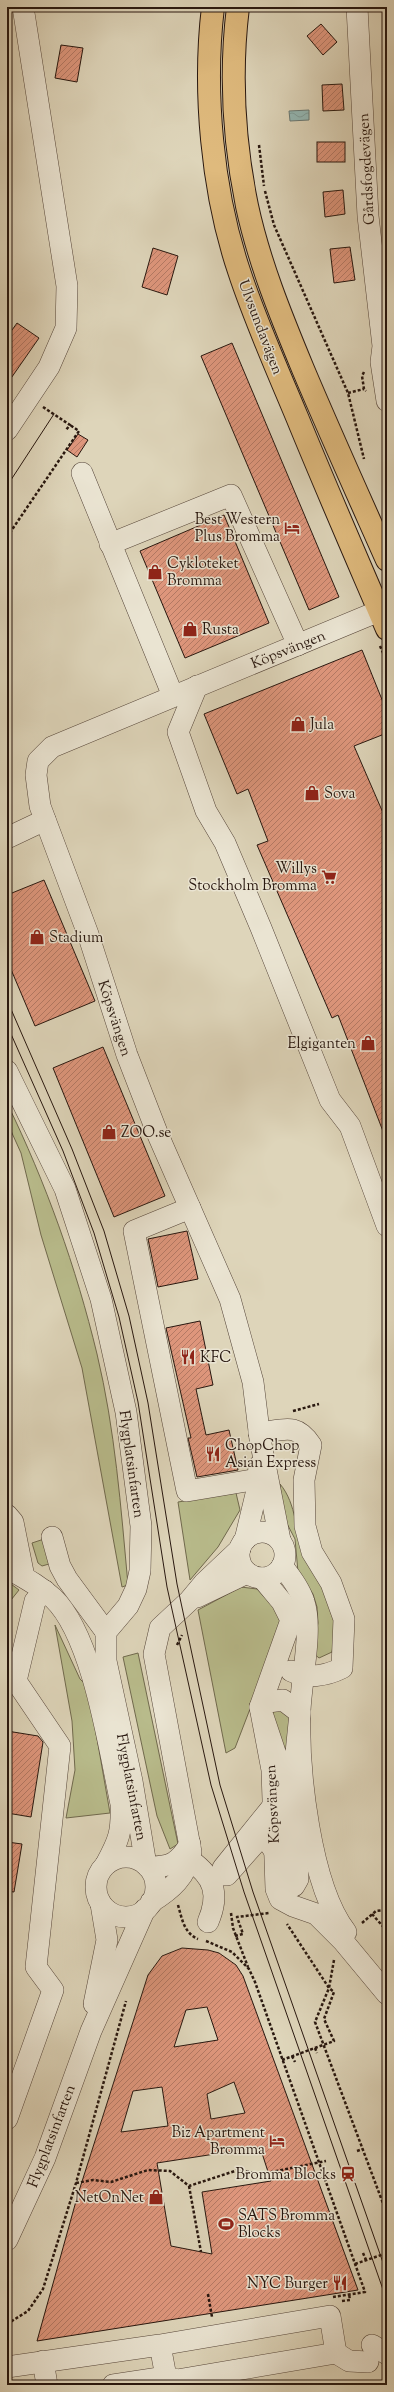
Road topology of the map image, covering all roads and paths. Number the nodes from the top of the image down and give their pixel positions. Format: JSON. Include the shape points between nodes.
{"nodes":[{"id":1,"x":23,"y":7,"type":"edge"},
{"id":2,"x":213,"y":7,"type":"edge"},
{"id":3,"x":238,"y":7,"type":"edge"},
{"id":4,"x":357,"y":7,"type":"edge"},
{"id":5,"x":258,"y":142,"type":"dead end"},
{"id":6,"x":385,"y":345,"type":"edge"},
{"id":7,"x":364,"y":389,"type":"dead end"},
{"id":8,"x":348,"y":393,"type":"junction"},
{"id":9,"x":387,"y":401,"type":"edge"},
{"id":10,"x":38,"y":411,"type":"dead end"},
{"id":11,"x":70,"y":425,"type":"junction"},
{"id":12,"x":7,"y":430,"type":"edge"},
{"id":13,"x":66,"y":430,"type":"dead end"},
{"id":14,"x":366,"y":466,"type":"dead end"},
{"id":15,"x":82,"y":473,"type":"dead end"},
{"id":16,"x":7,"y":537,"type":"edge"},
{"id":17,"x":110,"y":544,"type":"junction"},
{"id":18,"x":387,"y":560,"type":"edge"},
{"id":19,"x":384,"y":616,"type":"edge"},
{"id":20,"x":298,"y":645,"type":"junction"},
{"id":21,"x":197,"y":686,"type":"junction"},
{"id":22,"x":173,"y":696,"type":"junction"},
{"id":23,"x":45,"y":820,"type":"junction"},
{"id":24,"x":7,"y":838,"type":"edge"},
{"id":25,"x":7,"y":1071,"type":"edge"},
{"id":26,"x":190,"y":1208,"type":"junction"},
{"id":27,"x":387,"y":1226,"type":"edge"},
{"id":28,"x":319,"y":1404,"type":"dead end"},
{"id":29,"x":288,"y":1412,"type":"dead end"},
{"id":30,"x":260,"y":1436,"type":"junction"},
{"id":31,"x":258,"y":1479,"type":"junction"},
{"id":32,"x":7,"y":1515,"type":"edge"},
{"id":33,"x":52,"y":1537,"type":"dead end"},
{"id":34,"x":280,"y":1540,"type":"junction"},
{"id":35,"x":242,"y":1544,"type":"junction"},
{"id":36,"x":60,"y":1566,"type":"junction"},
{"id":37,"x":282,"y":1566,"type":"junction"},
{"id":38,"x":255,"y":1575,"type":"junction"},
{"id":39,"x":28,"y":1580,"type":"edge"},
{"id":40,"x":190,"y":1601,"type":"junction"},
{"id":41,"x":186,"y":1630,"type":"dead end"},
{"id":42,"x":106,"y":1632,"type":"junction"},
{"id":43,"x":173,"y":1651,"type":"dead end"},
{"id":44,"x":278,"y":1656,"type":"junction"},
{"id":45,"x":300,"y":1669,"type":"junction"},
{"id":46,"x":268,"y":1682,"type":"junction"},
{"id":47,"x":260,"y":1707,"type":"junction"},
{"id":48,"x":300,"y":1713,"type":"junction"},
{"id":49,"x":273,"y":1806,"type":"junction"},
{"id":50,"x":314,"y":1846,"type":"junction"},
{"id":51,"x":274,"y":1850,"type":"junction"},
{"id":52,"x":190,"y":1852,"type":"junction"},
{"id":53,"x":106,"y":1864,"type":"junction"},
{"id":54,"x":147,"y":1866,"type":"junction"},
{"id":55,"x":101,"y":1904,"type":"junction"},
{"id":56,"x":269,"y":1905,"type":"dead end"},
{"id":57,"x":148,"y":1906,"type":"junction"},
{"id":58,"x":172,"y":1907,"type":"dead end"},
{"id":59,"x":288,"y":1913,"type":"junction"},
{"id":60,"x":372,"y":1914,"type":"dead end"},
{"id":61,"x":208,"y":1922,"type":"dead end"},
{"id":62,"x":387,"y":1931,"type":"edge"},
{"id":63,"x":235,"y":1936,"type":"dead end"},
{"id":64,"x":387,"y":1979,"type":"edge"},
{"id":65,"x":329,"y":1988,"type":"junction"},
{"id":66,"x":387,"y":1994,"type":"edge"},
{"id":67,"x":128,"y":1995,"type":"dead end"},
{"id":68,"x":91,"y":2031,"type":"junction"},
{"id":69,"x":325,"y":2044,"type":"junction"},
{"id":70,"x":315,"y":2048,"type":"junction"},
{"id":71,"x":317,"y":2053,"type":"dead end"},
{"id":72,"x":292,"y":2056,"type":"junction"},
{"id":73,"x":282,"y":2060,"type":"junction"},
{"id":74,"x":294,"y":2062,"type":"dead end"},
{"id":75,"x":7,"y":2119,"type":"edge"},
{"id":76,"x":363,"y":2149,"type":"junction"},
{"id":77,"x":357,"y":2152,"type":"dead end"},
{"id":78,"x":326,"y":2161,"type":"dead end"},
{"id":79,"x":321,"y":2163,"type":"junction"},
{"id":80,"x":76,"y":2183,"type":"junction"},
{"id":81,"x":189,"y":2186,"type":"junction"},
{"id":82,"x":387,"y":2214,"type":"edge"},
{"id":83,"x":7,"y":2240,"type":"edge"},
{"id":84,"x":386,"y":2244,"type":"dead end"},
{"id":85,"x":387,"y":2248,"type":"edge"},
{"id":86,"x":201,"y":2252,"type":"dead end"},
{"id":87,"x":363,"y":2253,"type":"dead end"},
{"id":88,"x":387,"y":2253,"type":"edge"},
{"id":89,"x":366,"y":2260,"type":"junction"},
{"id":90,"x":355,"y":2264,"type":"junction"},
{"id":91,"x":208,"y":2294,"type":"dead end"},
{"id":92,"x":349,"y":2294,"type":"junction"},
{"id":93,"x":326,"y":2298,"type":"dead end"},
{"id":94,"x":350,"y":2300,"type":"dead end"},
{"id":95,"x":220,"y":2317,"type":"dead end"},
{"id":96,"x":7,"y":2324,"type":"edge"},
{"id":97,"x":160,"y":2345,"type":"junction"},
{"id":98,"x":379,"y":2350,"type":"edge"},
{"id":99,"x":336,"y":2353,"type":"junction"},
{"id":100,"x":43,"y":2361,"type":"junction"},
{"id":101,"x":7,"y":2367,"type":"edge"},
{"id":102,"x":166,"y":2377,"type":"junction"},
{"id":103,"x":47,"y":2385,"type":"edge"},
{"id":104,"x":113,"y":2385,"type":"edge"}],
"edges":[{"from":1,"to":12,"type":"street","via":[[67,286],[66,328],[49,367]]},
{"from":2,"to":19,"type":"main road","name":"Ulvsundavägen","via":[[210,89],[214,153],[225,220],[238,269],[288,396]]},
{"from":3,"to":18,"type":"main road","name":"Ulvsundavägen","via":[[235,37],[236,104],[238,142],[248,206],[266,272],[286,328]]},
{"from":4,"to":6,"type":"street","name":"Gårdsfogdevägen","via":[[368,216]]},
{"from":5,"to":8,"type":"path","via":[[274,225]]},
{"from":6,"to":9,"type":"street","name":"Gårdsfogdevägen","via":[[381,362]]},
{"from":7,"to":8,"type":"path"},
{"from":8,"to":14,"type":"path"},
{"from":10,"to":11,"type":"path","via":[[42,406]]},
{"from":11,"to":13,"type":"path"},
{"from":11,"to":16,"type":"path","via":[[79,431]]},
{"from":15,"to":17,"type":"street"},
{"from":17,"to":20,"type":"street","via":[[231,495]]},
{"from":17,"to":22,"type":"street"},
{"from":19,"to":20,"type":"street","name":"Köpsvängen"},
{"from":20,"to":21,"type":"street","name":"Köpsvängen"},
{"from":21,"to":22,"type":"street","name":"Köpsvängen"},
{"from":21,"to":27,"type":"street","via":[[178,732],[185,752],[206,811],[225,843],[262,928],[330,1100],[350,1126]]},
{"from":22,"to":23,"type":"street","name":"Köpsvängen","via":[[52,747],[38,761],[36,775],[40,806]]},
{"from":23,"to":24,"type":"street"},
{"from":23,"to":26,"type":"street","name":"Köpsvängen","via":[[88,934],[127,1055]]},
{"from":25,"to":42,"type":"street","name":"Flygplatsinfarten","via":[[65,1189],[101,1299],[126,1412],[141,1526],[140,1571],[136,1589],[128,1606]]},
{"from":26,"to":30,"type":"street","name":"Köpsvängen","via":[[230,1299],[253,1382]]},
{"from":26,"to":31,"type":"street","via":[[134,1231],[187,1491]]},
{"from":28,"to":29,"type":"path"},
{"from":30,"to":31,"type":"street","name":"Köpsvängen"},
{"from":30,"to":34,"type":"street","name":"Köpsvängen"},
{"from":30,"to":45,"type":"street","via":[[295,1429],[305,1435],[311,1445],[304,1480],[305,1526],[312,1552],[331,1583],[344,1619],[342,1668],[330,1674]]},
{"from":31,"to":35,"type":"street","name":"Köpsvängen"},
{"from":32,"to":39,"type":"street","via":[[13,1522]]},
{"from":33,"to":36,"type":"street"},
{"from":34,"to":35,"type":"street","via":[[269,1533],[256,1532]]},
{"from":34,"to":37,"type":"street","via":[[285,1553]]},
{"from":35,"to":38,"type":"street","via":[[240,1562]]},
{"from":35,"to":40,"type":"street"},
{"from":36,"to":39,"type":"street","via":[[56,1575]]},
{"from":36,"to":42,"type":"street"},
{"from":37,"to":38,"type":"street","via":[[274,1575]]},
{"from":37,"to":45,"type":"street","via":[[293,1579],[304,1602],[307,1619]]},
{"from":38,"to":40,"type":"street"},
{"from":38,"to":44,"type":"street","name":"Köpsvängen","via":[[282,1602],[290,1620]]},
{"from":39,"to":53,"type":"street","name":"Flygplatsinfarten","via":[[54,1599],[68,1618],[90,1665],[121,1804],[122,1826],[118,1841]]},
{"from":39,"to":75,"type":"street","via":[[35,1601],[16,1681],[60,1746],[36,1967],[53,1990]]},
{"from":40,"to":52,"type":"street","via":[[160,1628],[154,1654]]},
{"from":41,"to":43,"type":"path"},
{"from":42,"to":54,"type":"street","name":"Flygplatsinfarten","via":[[106,1661]]},
{"from":44,"to":45,"type":"street","via":[[283,1668]]},
{"from":44,"to":46,"type":"street","name":"Köpsvängen"},
{"from":45,"to":46,"type":"street"},
{"from":45,"to":48,"type":"street"},
{"from":46,"to":47,"type":"street","name":"Köpsvängen"},
{"from":47,"to":48,"type":"street","via":[[268,1702],[283,1700]]},
{"from":47,"to":48,"type":"street","via":[[285,1782],[291,1879],[294,1886],[298,1879],[293,1783]]},
{"from":47,"to":49,"type":"street","name":"Köpsvängen","via":[[272,1770]]},
{"from":48,"to":50,"type":"street","via":[[304,1794]]},
{"from":49,"to":51,"type":"street","name":"Köpsvängen"},
{"from":49,"to":51,"type":"street","via":[[223,1868],[222,1875],[227,1875],[258,1840],[266,1839]]},
{"from":50,"to":59,"type":"street","via":[[313,1892]]},
{"from":50,"to":64,"type":"street","via":[[321,1879],[338,1922]]},
{"from":51,"to":59,"type":"street","name":"Köpsvängen","via":[[276,1889]]},
{"from":52,"to":54,"type":"street","via":[[165,1867]]},
{"from":52,"to":57,"type":"street","via":[[176,1883]]},
{"from":52,"to":61,"type":"street","via":[[213,1886],[214,1909]]},
{"from":53,"to":54,"type":"street","via":[[126,1857],[137,1859]]},
{"from":53,"to":55,"type":"street","via":[[99,1873],[96,1883]]},
{"from":54,"to":57,"type":"street","via":[[155,1884]]},
{"from":55,"to":57,"type":"street","via":[[118,1916],[128,1916]]},
{"from":55,"to":68,"type":"street","name":"Flygplatsinfarten","via":[[107,1940],[106,1955],[97,1988]]},
{"from":56,"to":63,"type":"path","via":[[271,1912],[237,1917],[243,1934]]},
{"from":57,"to":68,"type":"street","name":"Flygplatsinfarten"},
{"from":58,"to":73,"type":"path","via":[[177,1900],[184,1926],[191,1936],[232,1952],[249,1969]]},
{"from":59,"to":65,"type":"path"},
{"from":59,"to":66,"type":"street","name":"Köpsvängen","via":[[316,1914],[342,1940]]},
{"from":60,"to":62,"type":"path"},
{"from":65,"to":69,"type":"path","via":[[316,2022]]},
{"from":65,"to":69,"type":"path","via":[[334,1992],[324,2019],[334,2041]]},
{"from":67,"to":80,"type":"path"},
{"from":68,"to":83,"type":"street","name":"Flygplatsinfarten","via":[[45,2158]]},
{"from":69,"to":70,"type":"path"},
{"from":69,"to":76,"type":"path"},
{"from":70,"to":71,"type":"path"},
{"from":70,"to":72,"type":"path"},
{"from":72,"to":73,"type":"path"},
{"from":72,"to":74,"type":"path"},
{"from":73,"to":79,"type":"path"},
{"from":76,"to":77,"type":"path"},
{"from":76,"to":82,"type":"path"},
{"from":78,"to":79,"type":"path"},
{"from":79,"to":81,"type":"path","via":[[262,2174],[238,2170]]},
{"from":79,"to":90,"type":"path"},
{"from":80,"to":81,"type":"path","via":[[93,2180],[111,2182],[155,2170],[170,2171]]},
{"from":80,"to":96,"type":"path","via":[[43,2289],[28,2310]]},
{"from":81,"to":86,"type":"path"},
{"from":84,"to":85,"type":"path"},
{"from":87,"to":89,"type":"path"},
{"from":88,"to":89,"type":"path"},
{"from":89,"to":90,"type":"path"},
{"from":90,"to":92,"type":"path","via":[[365,2292]]},
{"from":91,"to":95,"type":"path","via":[[212,2317]]},
{"from":92,"to":93,"type":"path"},
{"from":92,"to":94,"type":"path"},
{"from":97,"to":99,"type":"street","via":[[330,2316]]},
{"from":97,"to":100,"type":"street"},
{"from":97,"to":102,"type":"street"},
{"from":98,"to":99,"type":"street","via":[[350,2361]]},
{"from":99,"to":102,"type":"street","via":[[177,2380]]},
{"from":100,"to":101,"type":"street"},
{"from":100,"to":103,"type":"street"},
{"from":102,"to":104,"type":"street"}]}
